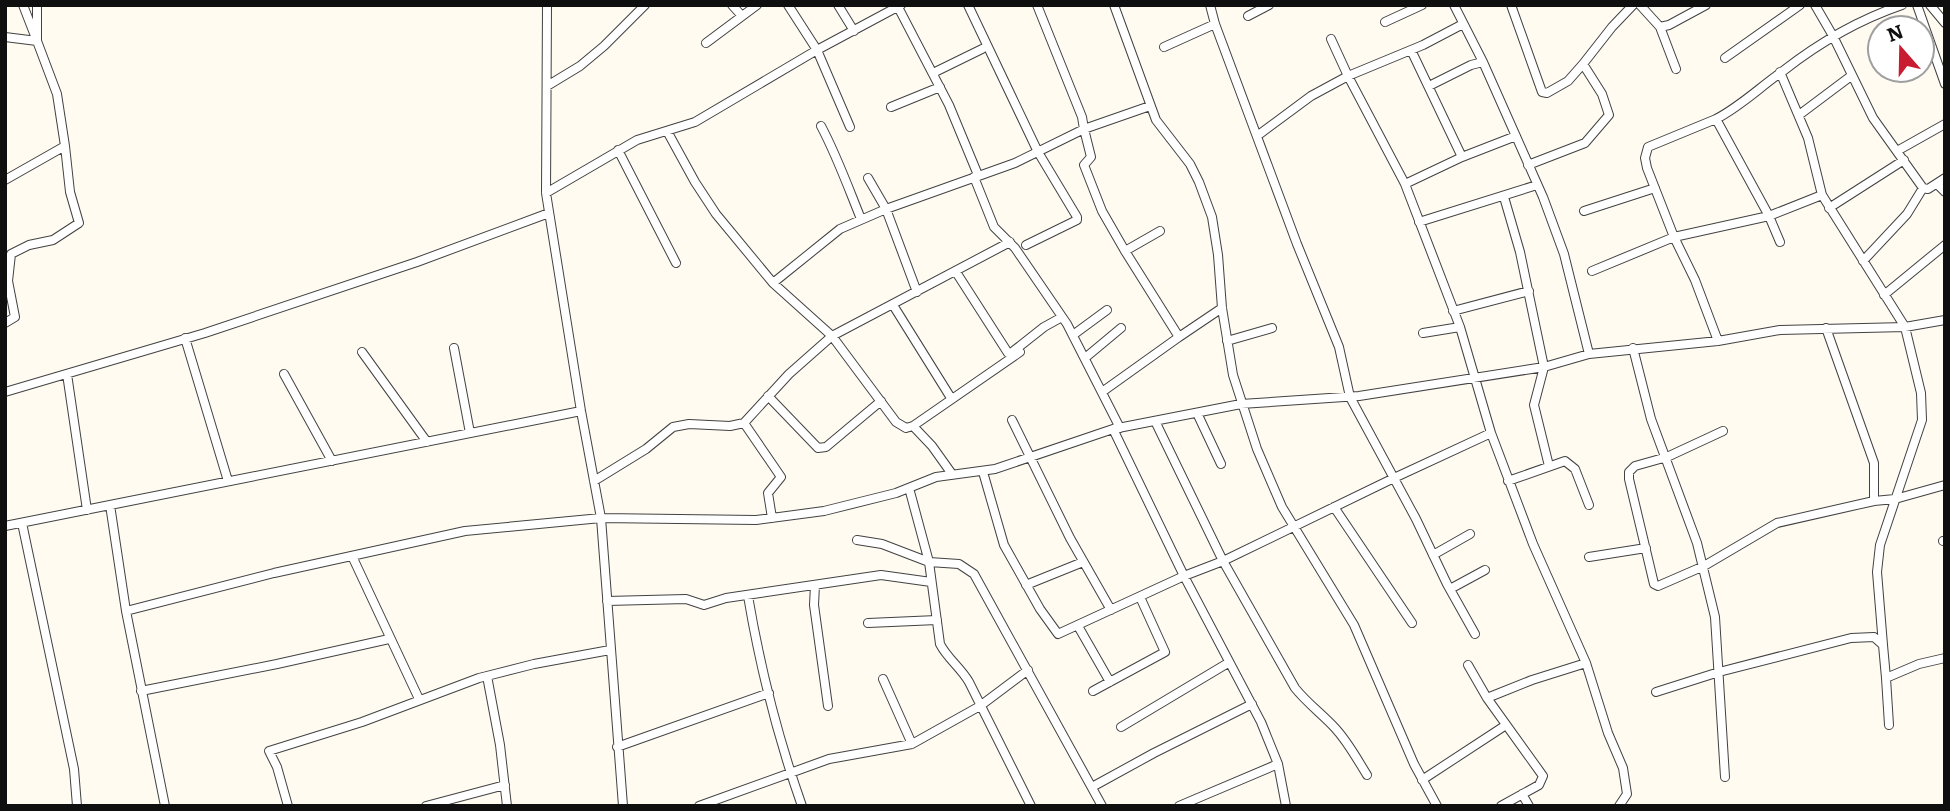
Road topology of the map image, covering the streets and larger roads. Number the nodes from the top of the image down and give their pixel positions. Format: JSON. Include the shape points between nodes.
{"nodes":[{"id":1,"x":23,"y":5,"type":"edge"},
{"id":2,"x":37,"y":5,"type":"edge"},
{"id":3,"x":548,"y":5,"type":"edge"},
{"id":4,"x":645,"y":5,"type":"edge"},
{"id":5,"x":732,"y":5,"type":"edge"},
{"id":6,"x":757,"y":5,"type":"edge"},
{"id":7,"x":788,"y":5,"type":"edge"},
{"id":8,"x":838,"y":5,"type":"edge"},
{"id":9,"x":968,"y":5,"type":"edge"},
{"id":10,"x":1037,"y":5,"type":"edge"},
{"id":11,"x":1114,"y":5,"type":"edge"},
{"id":12,"x":1210,"y":5,"type":"edge"},
{"id":13,"x":1269,"y":5,"type":"edge"},
{"id":14,"x":1422,"y":5,"type":"edge"},
{"id":15,"x":1454,"y":5,"type":"edge"},
{"id":16,"x":1511,"y":5,"type":"edge"},
{"id":17,"x":1633,"y":5,"type":"edge"},
{"id":18,"x":1640,"y":5,"type":"edge"},
{"id":19,"x":1706,"y":5,"type":"edge"},
{"id":20,"x":1800,"y":5,"type":"edge"},
{"id":21,"x":1815,"y":5,"type":"edge"},
{"id":22,"x":1902,"y":5,"type":"edge"},
{"id":23,"x":1917,"y":5,"type":"edge"},
{"id":24,"x":1930,"y":5,"type":"edge"},
{"id":25,"x":900,"y":6,"type":"edge"},
{"id":26,"x":1258,"y":8,"type":"edge"},
{"id":27,"x":742,"y":16,"type":"junction"},
{"id":28,"x":1248,"y":16,"type":"dead end"},
{"id":29,"x":1385,"y":22,"type":"dead end"},
{"id":30,"x":1945,"y":23,"type":"edge"},
{"id":31,"x":1215,"y":24,"type":"junction"},
{"id":32,"x":1463,"y":24,"type":"junction"},
{"id":33,"x":1660,"y":27,"type":"junction"},
{"id":34,"x":853,"y":31,"type":"junction"},
{"id":35,"x":1833,"y":36,"type":"junction"},
{"id":36,"x":5,"y":37,"type":"edge"},
{"id":37,"x":1332,"y":39,"type":"dead end"},
{"id":38,"x":37,"y":41,"type":"junction"},
{"id":39,"x":706,"y":43,"type":"dead end"},
{"id":40,"x":1164,"y":47,"type":"dead end"},
{"id":41,"x":982,"y":49,"type":"dead end"},
{"id":42,"x":817,"y":50,"type":"junction"},
{"id":43,"x":1411,"y":50,"type":"junction"},
{"id":44,"x":1725,"y":58,"type":"dead end"},
{"id":45,"x":1483,"y":62,"type":"junction"},
{"id":46,"x":1583,"y":64,"type":"junction"},
{"id":47,"x":1676,"y":69,"type":"dead end"},
{"id":48,"x":1780,"y":72,"type":"junction"},
{"id":49,"x":933,"y":73,"type":"junction"},
{"id":50,"x":1348,"y":76,"type":"junction"},
{"id":51,"x":1852,"y":76,"type":"junction"},
{"id":52,"x":1945,"y":84,"type":"edge"},
{"id":53,"x":547,"y":86,"type":"junction"},
{"id":54,"x":1429,"y":86,"type":"junction"},
{"id":55,"x":940,"y":87,"type":"junction"},
{"id":56,"x":1150,"y":106,"type":"junction"},
{"id":57,"x":891,"y":107,"type":"dead end"},
{"id":58,"x":1799,"y":115,"type":"junction"},
{"id":59,"x":1716,"y":119,"type":"junction"},
{"id":60,"x":1945,"y":124,"type":"edge"},
{"id":61,"x":821,"y":126,"type":"dead end"},
{"id":62,"x":850,"y":127,"type":"dead end"},
{"id":63,"x":1084,"y":129,"type":"junction"},
{"id":64,"x":667,"y":131,"type":"junction"},
{"id":65,"x":1257,"y":136,"type":"junction"},
{"id":66,"x":1516,"y":136,"type":"junction"},
{"id":67,"x":65,"y":146,"type":"junction"},
{"id":68,"x":618,"y":150,"type":"junction"},
{"id":69,"x":1038,"y":152,"type":"junction"},
{"id":70,"x":1897,"y":152,"type":"junction"},
{"id":71,"x":1462,"y":157,"type":"junction"},
{"id":72,"x":1903,"y":160,"type":"junction"},
{"id":73,"x":1528,"y":165,"type":"junction"},
{"id":74,"x":976,"y":176,"type":"junction"},
{"id":75,"x":868,"y":177,"type":"dead end"},
{"id":76,"x":1945,"y":178,"type":"edge"},
{"id":77,"x":5,"y":180,"type":"edge"},
{"id":78,"x":1405,"y":184,"type":"junction"},
{"id":79,"x":1937,"y":184,"type":"junction"},
{"id":80,"x":1537,"y":185,"type":"junction"},
{"id":81,"x":1655,"y":188,"type":"junction"},
{"id":82,"x":1923,"y":188,"type":"junction"},
{"id":83,"x":1945,"y":192,"type":"edge"},
{"id":84,"x":546,"y":193,"type":"junction"},
{"id":85,"x":1822,"y":195,"type":"junction"},
{"id":86,"x":1504,"y":197,"type":"junction"},
{"id":87,"x":1829,"y":208,"type":"junction"},
{"id":88,"x":886,"y":209,"type":"junction"},
{"id":89,"x":1584,"y":211,"type":"dead end"},
{"id":90,"x":549,"y":213,"type":"junction"},
{"id":91,"x":1769,"y":216,"type":"junction"},
{"id":92,"x":861,"y":219,"type":"junction"},
{"id":93,"x":1419,"y":222,"type":"junction"},
{"id":94,"x":1160,"y":231,"type":"dead end"},
{"id":95,"x":1674,"y":236,"type":"junction"},
{"id":96,"x":1010,"y":242,"type":"junction"},
{"id":97,"x":1780,"y":242,"type":"dead end"},
{"id":98,"x":1945,"y":244,"type":"edge"},
{"id":99,"x":1026,"y":245,"type":"dead end"},
{"id":100,"x":1125,"y":251,"type":"junction"},
{"id":101,"x":1863,"y":261,"type":"junction"},
{"id":102,"x":676,"y":263,"type":"dead end"},
{"id":103,"x":1592,"y":271,"type":"dead end"},
{"id":104,"x":956,"y":272,"type":"junction"},
{"id":105,"x":773,"y":283,"type":"junction"},
{"id":106,"x":1529,"y":291,"type":"junction"},
{"id":107,"x":917,"y":292,"type":"junction"},
{"id":108,"x":1884,"y":295,"type":"junction"},
{"id":109,"x":893,"y":305,"type":"junction"},
{"id":110,"x":1222,"y":308,"type":"junction"},
{"id":111,"x":1107,"y":310,"type":"dead end"},
{"id":112,"x":1453,"y":311,"type":"junction"},
{"id":113,"x":1062,"y":317,"type":"junction"},
{"id":114,"x":1945,"y":320,"type":"edge"},
{"id":115,"x":5,"y":323,"type":"edge"},
{"id":116,"x":1460,"y":327,"type":"junction"},
{"id":117,"x":1905,"y":327,"type":"junction"},
{"id":118,"x":1121,"y":328,"type":"dead end"},
{"id":119,"x":1272,"y":328,"type":"dead end"},
{"id":120,"x":1826,"y":328,"type":"junction"},
{"id":121,"x":1423,"y":333,"type":"dead end"},
{"id":122,"x":1073,"y":335,"type":"junction"},
{"id":123,"x":832,"y":336,"type":"junction"},
{"id":124,"x":1179,"y":337,"type":"junction"},
{"id":125,"x":185,"y":338,"type":"junction"},
{"id":126,"x":1227,"y":341,"type":"junction"},
{"id":127,"x":1718,"y":341,"type":"junction"},
{"id":128,"x":454,"y":348,"type":"dead end"},
{"id":129,"x":1633,"y":348,"type":"junction"},
{"id":130,"x":362,"y":352,"type":"dead end"},
{"id":131,"x":1020,"y":352,"type":"dead end"},
{"id":132,"x":1589,"y":354,"type":"junction"},
{"id":133,"x":1085,"y":358,"type":"junction"},
{"id":134,"x":1544,"y":367,"type":"junction"},
{"id":135,"x":67,"y":374,"type":"junction"},
{"id":136,"x":284,"y":374,"type":"dead end"},
{"id":137,"x":1474,"y":380,"type":"junction"},
{"id":138,"x":5,"y":391,"type":"edge"},
{"id":139,"x":1102,"y":391,"type":"junction"},
{"id":140,"x":768,"y":396,"type":"junction"},
{"id":141,"x":1350,"y":397,"type":"junction"},
{"id":142,"x":951,"y":398,"type":"junction"},
{"id":143,"x":880,"y":401,"type":"junction"},
{"id":144,"x":1241,"y":404,"type":"junction"},
{"id":145,"x":581,"y":411,"type":"junction"},
{"id":146,"x":1197,"y":413,"type":"junction"},
{"id":147,"x":1012,"y":420,"type":"dead end"},
{"id":148,"x":1155,"y":421,"type":"junction"},
{"id":149,"x":744,"y":423,"type":"junction"},
{"id":150,"x":913,"y":426,"type":"junction"},
{"id":151,"x":1116,"y":428,"type":"junction"},
{"id":152,"x":1723,"y":431,"type":"dead end"},
{"id":153,"x":470,"y":433,"type":"junction"},
{"id":154,"x":1492,"y":433,"type":"junction"},
{"id":155,"x":427,"y":442,"type":"junction"},
{"id":156,"x":1667,"y":457,"type":"junction"},
{"id":157,"x":1031,"y":458,"type":"junction"},
{"id":158,"x":332,"y":461,"type":"junction"},
{"id":159,"x":1221,"y":464,"type":"dead end"},
{"id":160,"x":1549,"y":466,"type":"junction"},
{"id":161,"x":983,"y":471,"type":"junction"},
{"id":162,"x":953,"y":474,"type":"junction"},
{"id":163,"x":1394,"y":478,"type":"junction"},
{"id":164,"x":229,"y":481,"type":"junction"},
{"id":165,"x":594,"y":481,"type":"junction"},
{"id":166,"x":1508,"y":481,"type":"junction"},
{"id":167,"x":1945,"y":485,"type":"edge"},
{"id":168,"x":909,"y":488,"type":"junction"},
{"id":169,"x":1895,"y":499,"type":"junction"},
{"id":170,"x":1874,"y":501,"type":"junction"},
{"id":171,"x":110,"y":505,"type":"junction"},
{"id":172,"x":1589,"y":505,"type":"dead end"},
{"id":173,"x":1334,"y":507,"type":"junction"},
{"id":174,"x":87,"y":510,"type":"junction"},
{"id":175,"x":601,"y":517,"type":"junction"},
{"id":176,"x":772,"y":519,"type":"junction"},
{"id":177,"x":22,"y":523,"type":"junction"},
{"id":178,"x":5,"y":526,"type":"edge"},
{"id":179,"x":1293,"y":527,"type":"junction"},
{"id":180,"x":1470,"y":534,"type":"dead end"},
{"id":181,"x":857,"y":540,"type":"dead end"},
{"id":182,"x":1646,"y":548,"type":"junction"},
{"id":183,"x":1433,"y":555,"type":"junction"},
{"id":184,"x":352,"y":556,"type":"junction"},
{"id":185,"x":1589,"y":557,"type":"dead end"},
{"id":186,"x":1223,"y":561,"type":"junction"},
{"id":187,"x":929,"y":562,"type":"junction"},
{"id":188,"x":1083,"y":562,"type":"junction"},
{"id":189,"x":1704,"y":566,"type":"junction"},
{"id":190,"x":1485,"y":570,"type":"dead end"},
{"id":191,"x":1184,"y":576,"type":"junction"},
{"id":192,"x":931,"y":582,"type":"junction"},
{"id":193,"x":815,"y":584,"type":"junction"},
{"id":194,"x":1026,"y":584,"type":"junction"},
{"id":195,"x":1450,"y":589,"type":"junction"},
{"id":196,"x":748,"y":596,"type":"junction"},
{"id":197,"x":1140,"y":597,"type":"junction"},
{"id":198,"x":607,"y":601,"type":"junction"},
{"id":199,"x":1111,"y":610,"type":"junction"},
{"id":200,"x":126,"y":611,"type":"junction"},
{"id":201,"x":937,"y":620,"type":"junction"},
{"id":202,"x":868,"y":622,"type":"dead end"},
{"id":203,"x":1412,"y":623,"type":"dead end"},
{"id":204,"x":1079,"y":626,"type":"junction"},
{"id":205,"x":1475,"y":634,"type":"dead end"},
{"id":206,"x":389,"y":639,"type":"junction"},
{"id":207,"x":1883,"y":645,"type":"junction"},
{"id":208,"x":610,"y":650,"type":"junction"},
{"id":209,"x":1945,"y":658,"type":"edge"},
{"id":210,"x":1228,"y":663,"type":"junction"},
{"id":211,"x":1586,"y":663,"type":"junction"},
{"id":212,"x":1468,"y":665,"type":"dead end"},
{"id":213,"x":1028,"y":670,"type":"junction"},
{"id":214,"x":1719,"y":672,"type":"junction"},
{"id":215,"x":487,"y":676,"type":"junction"},
{"id":216,"x":1886,"y":678,"type":"junction"},
{"id":217,"x":883,"y":679,"type":"dead end"},
{"id":218,"x":1110,"y":682,"type":"junction"},
{"id":219,"x":141,"y":691,"type":"junction"},
{"id":220,"x":1093,"y":691,"type":"dead end"},
{"id":221,"x":1656,"y":692,"type":"dead end"},
{"id":222,"x":769,"y":693,"type":"junction"},
{"id":223,"x":1487,"y":698,"type":"junction"},
{"id":224,"x":419,"y":699,"type":"junction"},
{"id":225,"x":1252,"y":705,"type":"junction"},
{"id":226,"x":828,"y":706,"type":"dead end"},
{"id":227,"x":980,"y":706,"type":"junction"},
{"id":228,"x":1506,"y":725,"type":"junction"},
{"id":229,"x":1889,"y":725,"type":"dead end"},
{"id":230,"x":1121,"y":727,"type":"dead end"},
{"id":231,"x":912,"y":744,"type":"junction"},
{"id":232,"x":617,"y":747,"type":"junction"},
{"id":233,"x":1278,"y":764,"type":"junction"},
{"id":234,"x":790,"y":772,"type":"junction"},
{"id":235,"x":1367,"y":775,"type":"dead end"},
{"id":236,"x":1725,"y":777,"type":"dead end"},
{"id":237,"x":1422,"y":780,"type":"junction"},
{"id":238,"x":505,"y":785,"type":"junction"},
{"id":239,"x":1092,"y":787,"type":"junction"},
{"id":240,"x":1522,"y":794,"type":"junction"},
{"id":241,"x":710,"y":804,"type":"edge"},
{"id":242,"x":77,"y":806,"type":"edge"},
{"id":243,"x":165,"y":806,"type":"edge"},
{"id":244,"x":288,"y":806,"type":"edge"},
{"id":245,"x":426,"y":806,"type":"edge"},
{"id":246,"x":507,"y":806,"type":"edge"},
{"id":247,"x":623,"y":806,"type":"edge"},
{"id":248,"x":699,"y":806,"type":"edge"},
{"id":249,"x":802,"y":806,"type":"edge"},
{"id":250,"x":1031,"y":806,"type":"edge"},
{"id":251,"x":1102,"y":806,"type":"edge"},
{"id":252,"x":1179,"y":806,"type":"edge"},
{"id":253,"x":1286,"y":806,"type":"edge"},
{"id":254,"x":1437,"y":806,"type":"edge"},
{"id":255,"x":1501,"y":806,"type":"edge"},
{"id":256,"x":1529,"y":806,"type":"edge"},
{"id":257,"x":1619,"y":806,"type":"edge"}],
"edges":[{"from":1,"to":38,"type":"street"},
{"from":2,"to":38,"type":"street"},
{"from":3,"to":53,"type":"street"},
{"from":4,"to":53,"type":"street","via":[[580,66]]},
{"from":5,"to":27,"type":"street"},
{"from":6,"to":27,"type":"street"},
{"from":7,"to":42,"type":"street"},
{"from":8,"to":34,"type":"street"},
{"from":9,"to":69,"type":"street"},
{"from":10,"to":63,"type":"street"},
{"from":11,"to":56,"type":"street"},
{"from":12,"to":31,"type":"street"},
{"from":13,"to":26,"type":"street"},
{"from":14,"to":29,"type":"street"},
{"from":15,"to":32,"type":"street"},
{"from":16,"to":46,"type":"street","via":[[1542,92],[1569,81]]},
{"from":17,"to":46,"type":"street"},
{"from":18,"to":33,"type":"street"},
{"from":19,"to":33,"type":"street"},
{"from":20,"to":44,"type":"street"},
{"from":21,"to":35,"type":"street"},
{"from":22,"to":35,"type":"street"},
{"from":23,"to":52,"type":"street"},
{"from":24,"to":30,"type":"street"},
{"from":25,"to":34,"type":"street"},
{"from":25,"to":49,"type":"street"},
{"from":26,"to":28,"type":"street"},
{"from":27,"to":39,"type":"street"},
{"from":31,"to":40,"type":"street"},
{"from":31,"to":65,"type":"street"},
{"from":32,"to":43,"type":"street"},
{"from":32,"to":45,"type":"street"},
{"from":33,"to":47,"type":"street"},
{"from":34,"to":42,"type":"street"},
{"from":35,"to":48,"type":"street"},
{"from":35,"to":51,"type":"street"},
{"from":36,"to":38,"type":"street"},
{"from":37,"to":50,"type":"street"},
{"from":38,"to":67,"type":"street","via":[[57,94]]},
{"from":41,"to":49,"type":"street"},
{"from":42,"to":62,"type":"street"},
{"from":42,"to":64,"type":"street","via":[[695,122]]},
{"from":43,"to":50,"type":"street"},
{"from":43,"to":54,"type":"street"},
{"from":45,"to":54,"type":"street"},
{"from":45,"to":66,"type":"street"},
{"from":46,"to":73,"type":"street","via":[[1609,115],[1585,143]]},
{"from":48,"to":58,"type":"street"},
{"from":48,"to":59,"type":"street","via":[[1741,105]]},
{"from":49,"to":55,"type":"street"},
{"from":50,"to":65,"type":"street","via":[[1311,96]]},
{"from":50,"to":78,"type":"street"},
{"from":51,"to":58,"type":"street"},
{"from":51,"to":70,"type":"street"},
{"from":53,"to":84,"type":"street"},
{"from":54,"to":71,"type":"street"},
{"from":55,"to":57,"type":"street"},
{"from":55,"to":74,"type":"street"},
{"from":56,"to":63,"type":"street"},
{"from":56,"to":110,"type":"street","via":[[1190,164],[1212,217]]},
{"from":58,"to":85,"type":"street"},
{"from":59,"to":81,"type":"street","via":[[1648,147],[1645,158]]},
{"from":59,"to":91,"type":"street"},
{"from":60,"to":70,"type":"street"},
{"from":61,"to":92,"type":"street"},
{"from":63,"to":69,"type":"street"},
{"from":63,"to":100,"type":"street","via":[[1091,158],[1084,165],[1102,212]]},
{"from":64,"to":68,"type":"street"},
{"from":64,"to":105,"type":"street","via":[[716,214]]},
{"from":65,"to":141,"type":"street","via":[[1339,347]]},
{"from":66,"to":71,"type":"street"},
{"from":66,"to":73,"type":"street"},
{"from":67,"to":77,"type":"street"},
{"from":67,"to":115,"type":"street","via":[[79,223],[53,240],[11,254],[8,281],[15,317]]},
{"from":68,"to":84,"type":"street"},
{"from":68,"to":102,"type":"street"},
{"from":69,"to":74,"type":"street"},
{"from":69,"to":99,"type":"street","via":[[1077,217]]},
{"from":70,"to":72,"type":"street"},
{"from":71,"to":78,"type":"street"},
{"from":72,"to":82,"type":"street"},
{"from":72,"to":87,"type":"street"},
{"from":73,"to":80,"type":"street"},
{"from":74,"to":88,"type":"street"},
{"from":74,"to":96,"type":"street","via":[[994,227]]},
{"from":75,"to":88,"type":"street"},
{"from":76,"to":79,"type":"street"},
{"from":78,"to":93,"type":"street"},
{"from":79,"to":82,"type":"street"},
{"from":79,"to":83,"type":"street"},
{"from":80,"to":86,"type":"street"},
{"from":80,"to":132,"type":"street","via":[[1564,254]]},
{"from":81,"to":89,"type":"street"},
{"from":81,"to":95,"type":"street"},
{"from":82,"to":101,"type":"street","via":[[1907,214]]},
{"from":84,"to":90,"type":"street"},
{"from":85,"to":87,"type":"street"},
{"from":85,"to":91,"type":"street"},
{"from":86,"to":93,"type":"street"},
{"from":86,"to":106,"type":"street"},
{"from":87,"to":101,"type":"street"},
{"from":88,"to":92,"type":"street"},
{"from":88,"to":107,"type":"street"},
{"from":90,"to":125,"type":"street"},
{"from":90,"to":145,"type":"street"},
{"from":91,"to":95,"type":"street"},
{"from":91,"to":97,"type":"street"},
{"from":92,"to":105,"type":"street","via":[[840,229]]},
{"from":93,"to":112,"type":"street"},
{"from":94,"to":100,"type":"street"},
{"from":95,"to":103,"type":"street"},
{"from":95,"to":127,"type":"street"},
{"from":96,"to":104,"type":"street"},
{"from":96,"to":113,"type":"street"},
{"from":98,"to":108,"type":"street"},
{"from":100,"to":124,"type":"street"},
{"from":101,"to":108,"type":"street"},
{"from":104,"to":107,"type":"street"},
{"from":104,"to":113,"type":"street","via":[[1007,353]]},
{"from":105,"to":123,"type":"street"},
{"from":106,"to":112,"type":"street"},
{"from":106,"to":134,"type":"street"},
{"from":107,"to":109,"type":"street"},
{"from":108,"to":117,"type":"street"},
{"from":109,"to":123,"type":"street"},
{"from":109,"to":142,"type":"street"},
{"from":110,"to":124,"type":"street"},
{"from":110,"to":126,"type":"street"},
{"from":111,"to":122,"type":"street"},
{"from":112,"to":116,"type":"street"},
{"from":113,"to":122,"type":"street"},
{"from":114,"to":117,"type":"street"},
{"from":116,"to":121,"type":"street"},
{"from":116,"to":137,"type":"street"},
{"from":117,"to":120,"type":"street"},
{"from":117,"to":169,"type":"street","via":[[1923,410]]},
{"from":118,"to":133,"type":"street"},
{"from":119,"to":126,"type":"street"},
{"from":120,"to":127,"type":"street","via":[[1780,330]]},
{"from":120,"to":170,"type":"street","via":[[1874,463]]},
{"from":122,"to":133,"type":"street"},
{"from":123,"to":140,"type":"street"},
{"from":123,"to":143,"type":"street"},
{"from":124,"to":139,"type":"street"},
{"from":125,"to":135,"type":"street"},
{"from":125,"to":164,"type":"street"},
{"from":126,"to":144,"type":"street"},
{"from":127,"to":129,"type":"street"},
{"from":128,"to":153,"type":"street"},
{"from":129,"to":132,"type":"street"},
{"from":129,"to":156,"type":"street","via":[[1651,419]]},
{"from":130,"to":155,"type":"street"},
{"from":131,"to":142,"type":"street"},
{"from":132,"to":134,"type":"street"},
{"from":133,"to":139,"type":"street"},
{"from":134,"to":137,"type":"street"},
{"from":134,"to":160,"type":"street","via":[[1534,405]]},
{"from":135,"to":138,"type":"street"},
{"from":135,"to":174,"type":"street"},
{"from":136,"to":158,"type":"street"},
{"from":137,"to":141,"type":"street"},
{"from":137,"to":154,"type":"street"},
{"from":139,"to":151,"type":"street"},
{"from":140,"to":143,"type":"street","via":[[818,448],[826,447]]},
{"from":140,"to":149,"type":"street"},
{"from":141,"to":144,"type":"street"},
{"from":141,"to":163,"type":"street"},
{"from":142,"to":150,"type":"street"},
{"from":143,"to":150,"type":"street","via":[[896,422],[906,428]]},
{"from":144,"to":146,"type":"street"},
{"from":144,"to":179,"type":"street"},
{"from":145,"to":153,"type":"street"},
{"from":145,"to":165,"type":"street"},
{"from":146,"to":148,"type":"street"},
{"from":146,"to":159,"type":"street"},
{"from":147,"to":157,"type":"street"},
{"from":148,"to":151,"type":"street"},
{"from":148,"to":186,"type":"street"},
{"from":149,"to":165,"type":"street","via":[[673,426]]},
{"from":149,"to":176,"type":"street","via":[[781,477],[768,493]]},
{"from":150,"to":162,"type":"street"},
{"from":151,"to":157,"type":"street"},
{"from":151,"to":191,"type":"street"},
{"from":152,"to":156,"type":"street"},
{"from":153,"to":155,"type":"street"},
{"from":154,"to":163,"type":"street"},
{"from":154,"to":166,"type":"street"},
{"from":155,"to":158,"type":"street"},
{"from":156,"to":182,"type":"street","via":[[1629,471]]},
{"from":156,"to":189,"type":"street"},
{"from":157,"to":161,"type":"street"},
{"from":157,"to":188,"type":"street"},
{"from":158,"to":164,"type":"street"},
{"from":160,"to":166,"type":"street"},
{"from":160,"to":172,"type":"street","via":[[1565,461],[1571,464]]},
{"from":161,"to":162,"type":"street"},
{"from":161,"to":194,"type":"street","via":[[1004,545]]},
{"from":162,"to":168,"type":"street"},
{"from":163,"to":173,"type":"street"},
{"from":163,"to":183,"type":"street"},
{"from":164,"to":171,"type":"street"},
{"from":165,"to":175,"type":"street"},
{"from":166,"to":211,"type":"street"},
{"from":167,"to":169,"type":"street"},
{"from":168,"to":176,"type":"street","via":[[824,511]]},
{"from":168,"to":187,"type":"street"},
{"from":169,"to":170,"type":"street"},
{"from":169,"to":207,"type":"street","via":[[1880,545],[1877,572]]},
{"from":170,"to":189,"type":"street","via":[[1777,523]]},
{"from":171,"to":174,"type":"street"},
{"from":171,"to":200,"type":"street"},
{"from":173,"to":179,"type":"street"},
{"from":173,"to":203,"type":"street"},
{"from":174,"to":177,"type":"street"},
{"from":175,"to":176,"type":"street"},
{"from":175,"to":184,"type":"street","via":[[465,531]]},
{"from":175,"to":198,"type":"street"},
{"from":177,"to":178,"type":"street"},
{"from":177,"to":242,"type":"street","via":[[74,769]]},
{"from":179,"to":186,"type":"street"},
{"from":179,"to":237,"type":"street","via":[[1354,625]]},
{"from":180,"to":183,"type":"street"},
{"from":181,"to":187,"type":"street"},
{"from":182,"to":185,"type":"street"},
{"from":182,"to":189,"type":"street","via":[[1658,586]]},
{"from":183,"to":195,"type":"street"},
{"from":184,"to":200,"type":"street"},
{"from":184,"to":206,"type":"street"},
{"from":186,"to":191,"type":"street"},
{"from":186,"to":235,"type":"street","via":[[1295,688],[1345,739]]},
{"from":187,"to":192,"type":"street"},
{"from":187,"to":213,"type":"street","via":[[959,564],[974,574]]},
{"from":188,"to":194,"type":"street"},
{"from":188,"to":199,"type":"street"},
{"from":189,"to":214,"type":"street","via":[[1715,617]]},
{"from":190,"to":195,"type":"street"},
{"from":191,"to":197,"type":"street"},
{"from":191,"to":210,"type":"street"},
{"from":192,"to":193,"type":"street","via":[[881,575]]},
{"from":192,"to":201,"type":"street"},
{"from":193,"to":196,"type":"street"},
{"from":193,"to":226,"type":"street"},
{"from":194,"to":204,"type":"street","via":[[1058,634]]},
{"from":195,"to":205,"type":"street"},
{"from":196,"to":198,"type":"street","via":[[704,605],[686,599]]},
{"from":196,"to":222,"type":"street"},
{"from":197,"to":199,"type":"street"},
{"from":197,"to":218,"type":"street","via":[[1165,652]]},
{"from":198,"to":208,"type":"street"},
{"from":199,"to":204,"type":"street"},
{"from":200,"to":219,"type":"street"},
{"from":201,"to":202,"type":"street"},
{"from":201,"to":227,"type":"street","via":[[943,650],[961,668]]},
{"from":204,"to":218,"type":"street"},
{"from":206,"to":219,"type":"street"},
{"from":206,"to":224,"type":"street"},
{"from":207,"to":214,"type":"street","via":[[1874,637],[1851,638]]},
{"from":207,"to":216,"type":"street"},
{"from":208,"to":215,"type":"street"},
{"from":208,"to":232,"type":"street"},
{"from":209,"to":216,"type":"street"},
{"from":210,"to":225,"type":"street"},
{"from":210,"to":230,"type":"street"},
{"from":211,"to":223,"type":"street"},
{"from":211,"to":257,"type":"street","via":[[1623,768],[1627,794]]},
{"from":212,"to":223,"type":"street"},
{"from":213,"to":227,"type":"street"},
{"from":213,"to":239,"type":"street"},
{"from":214,"to":221,"type":"street"},
{"from":214,"to":236,"type":"street"},
{"from":215,"to":224,"type":"street"},
{"from":215,"to":238,"type":"street"},
{"from":216,"to":229,"type":"street"},
{"from":217,"to":231,"type":"street"},
{"from":218,"to":220,"type":"street"},
{"from":219,"to":243,"type":"street"},
{"from":222,"to":232,"type":"street"},
{"from":222,"to":234,"type":"street"},
{"from":223,"to":228,"type":"street"},
{"from":224,"to":244,"type":"street","via":[[269,751]]},
{"from":225,"to":233,"type":"street"},
{"from":225,"to":239,"type":"street"},
{"from":227,"to":231,"type":"street"},
{"from":227,"to":250,"type":"street"},
{"from":228,"to":237,"type":"street"},
{"from":228,"to":240,"type":"street","via":[[1543,776],[1539,785]]},
{"from":231,"to":234,"type":"street","via":[[829,759]]},
{"from":232,"to":247,"type":"street"},
{"from":233,"to":252,"type":"street"},
{"from":233,"to":253,"type":"street"},
{"from":234,"to":241,"type":"street"},
{"from":234,"to":249,"type":"street"},
{"from":237,"to":254,"type":"street"},
{"from":238,"to":245,"type":"street"},
{"from":238,"to":246,"type":"street"},
{"from":239,"to":251,"type":"street"},
{"from":240,"to":255,"type":"street"},
{"from":240,"to":256,"type":"street"},
{"from":241,"to":248,"type":"street"}]}
